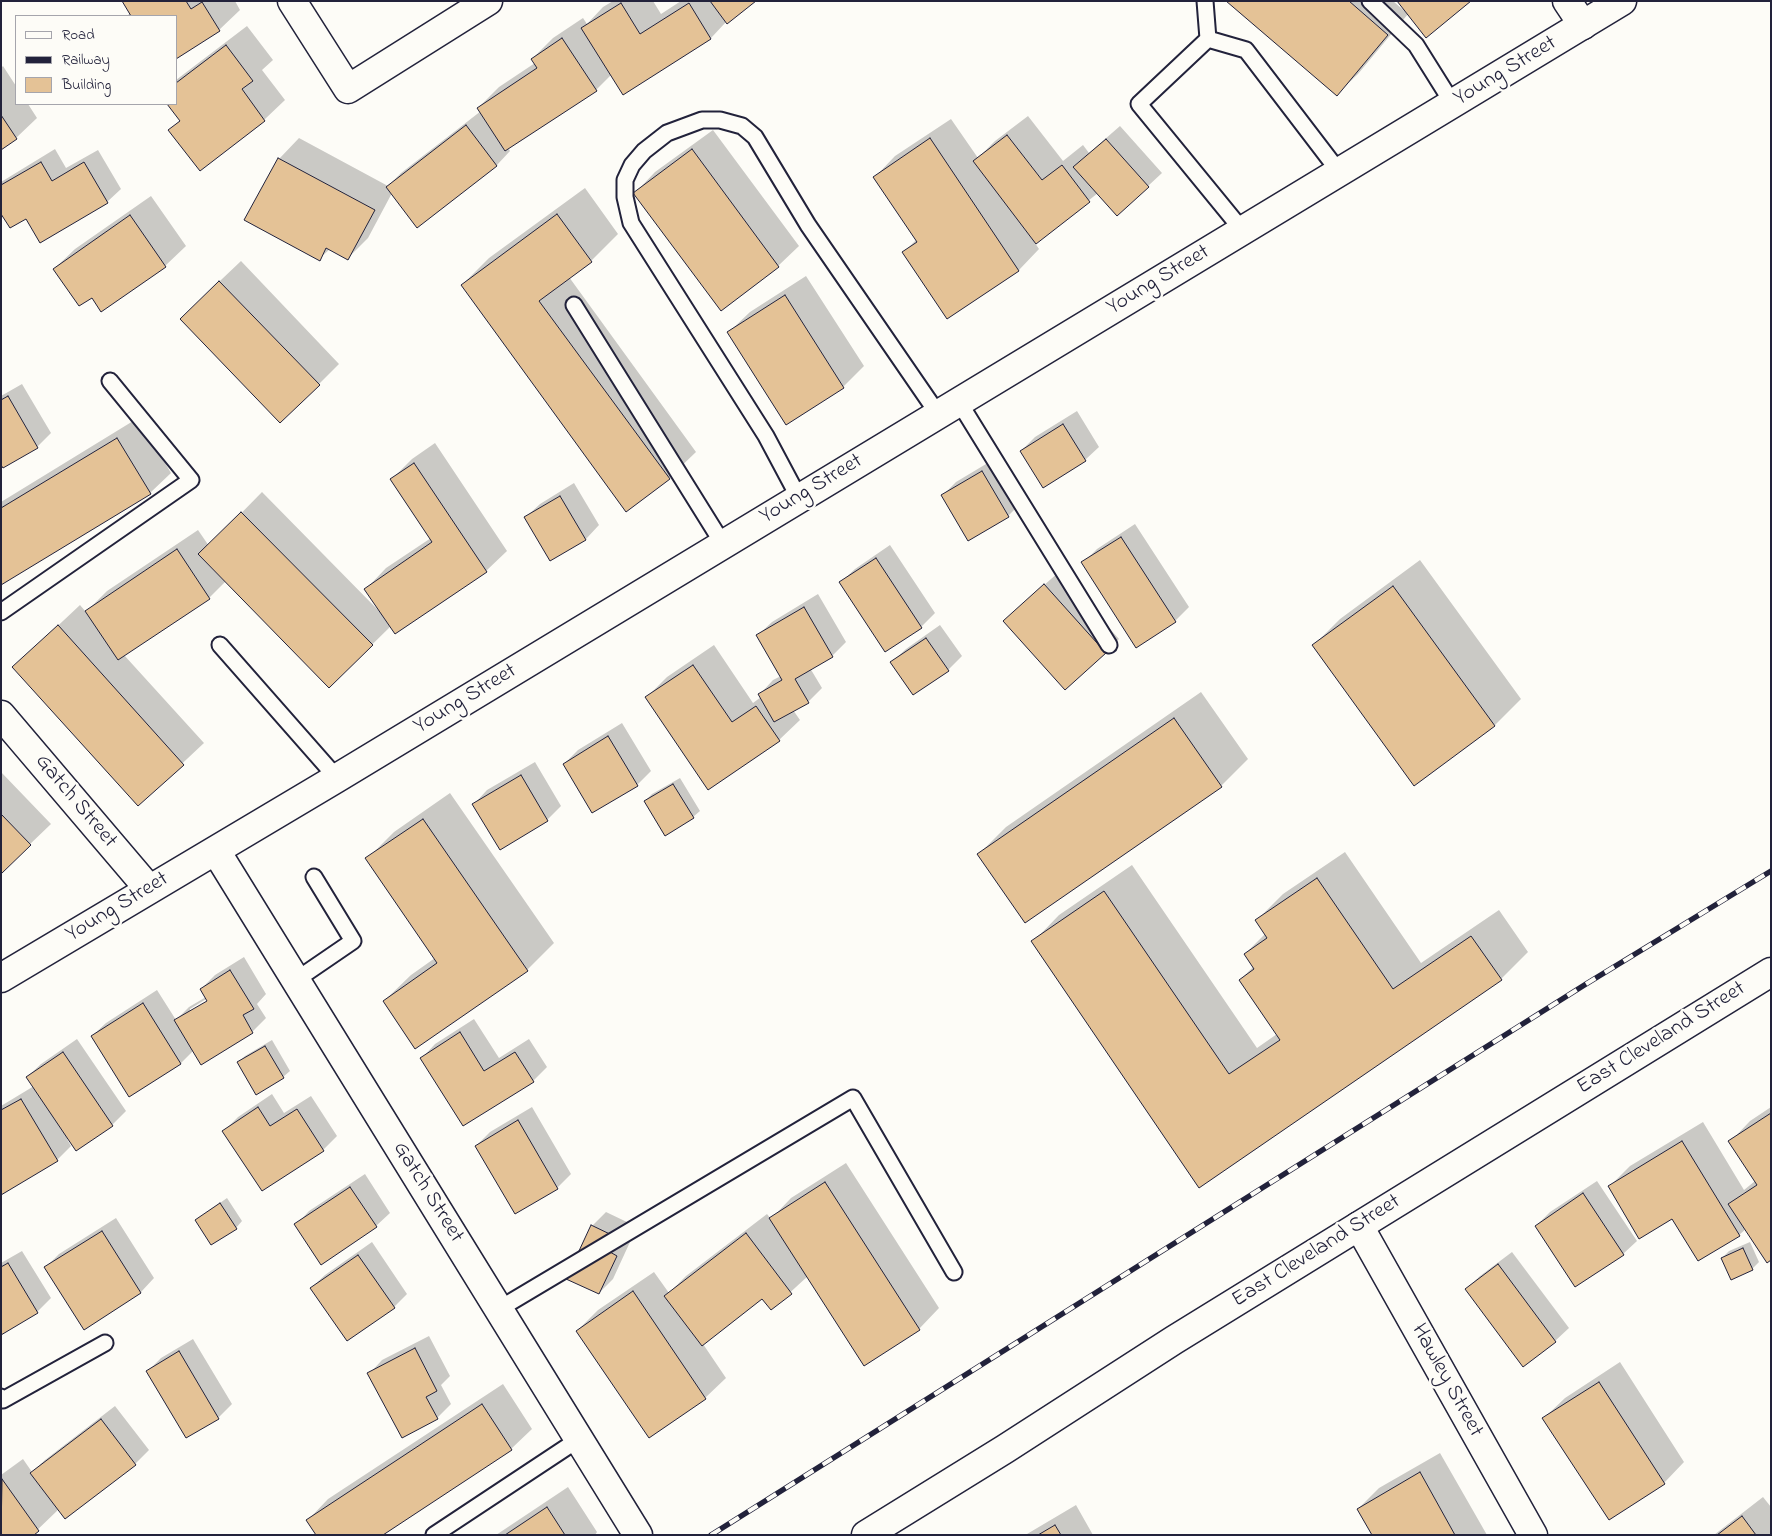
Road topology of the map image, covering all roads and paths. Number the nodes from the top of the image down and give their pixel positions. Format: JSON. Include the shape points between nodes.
{"nodes":[{"id":1,"x":292,"y":1,"type":"edge"},
{"id":2,"x":488,"y":1,"type":"edge"},
{"id":3,"x":1205,"y":1,"type":"edge"},
{"id":4,"x":1370,"y":1,"type":"edge"},
{"id":5,"x":1567,"y":1,"type":"edge"},
{"id":6,"x":1622,"y":1,"type":"edge"},
{"id":7,"x":1583,"y":25,"type":"junction"},
{"id":8,"x":1208,"y":39,"type":"junction"},
{"id":9,"x":1453,"y":104,"type":"junction"},
{"id":10,"x":1340,"y":173,"type":"junction"},
{"id":11,"x":1243,"y":231,"type":"junction"},
{"id":12,"x":574,"y":305,"type":"dead end"},
{"id":13,"x":110,"y":381,"type":"dead end"},
{"id":14,"x":948,"y":408,"type":"junction"},
{"id":15,"x":799,"y":498,"type":"junction"},
{"id":16,"x":723,"y":544,"type":"junction"},
{"id":17,"x":1,"y":612,"type":"edge"},
{"id":18,"x":220,"y":645,"type":"dead end"},
{"id":19,"x":1109,"y":645,"type":"dead end"},
{"id":20,"x":1,"y":715,"type":"edge"},
{"id":21,"x":337,"y":778,"type":"junction"},
{"id":22,"x":216,"y":851,"type":"junction"},
{"id":23,"x":314,"y":877,"type":"dead end"},
{"id":24,"x":149,"y":889,"type":"junction"},
{"id":25,"x":1771,"y":972,"type":"edge"},
{"id":26,"x":1,"y":978,"type":"edge"},
{"id":27,"x":296,"y":980,"type":"junction"},
{"id":28,"x":1359,"y":1226,"type":"junction"},
{"id":29,"x":954,"y":1272,"type":"dead end"},
{"id":30,"x":499,"y":1309,"type":"junction"},
{"id":31,"x":105,"y":1343,"type":"dead end"},
{"id":32,"x":1,"y":1397,"type":"edge"},
{"id":33,"x":579,"y":1439,"type":"junction"},
{"id":34,"x":434,"y":1535,"type":"edge"},
{"id":35,"x":638,"y":1535,"type":"edge"},
{"id":36,"x":866,"y":1535,"type":"edge"},
{"id":37,"x":1534,"y":1535,"type":"edge"}],
"edges":[{"from":1,"to":2,"type":"street","via":[[348,89]]},
{"from":3,"to":8,"type":"lane"},
{"from":4,"to":9,"type":"lane","via":[[1416,45]]},
{"from":5,"to":7,"type":"street"},
{"from":6,"to":7,"type":"street","name":"Young Street"},
{"from":7,"to":9,"type":"street","name":"Young Street"},
{"from":8,"to":10,"type":"lane","via":[[1246,50]]},
{"from":8,"to":11,"type":"lane","via":[[1138,104]]},
{"from":9,"to":10,"type":"street","name":"Young Street"},
{"from":10,"to":11,"type":"street","name":"Young Street"},
{"from":11,"to":14,"type":"street","name":"Young Street"},
{"from":12,"to":16,"type":"lane"},
{"from":13,"to":17,"type":"lane","via":[[191,480]]},
{"from":14,"to":15,"type":"street","name":"Young Street"},
{"from":14,"to":15,"type":"lane","via":[[808,225],[755,137],[742,126],[720,120],[702,120],[667,133],[644,151],[625,180],[631,223],[766,436]]},
{"from":14,"to":19,"type":"lane"},
{"from":15,"to":16,"type":"street","name":"Young Street"},
{"from":16,"to":21,"type":"street","name":"Young Street"},
{"from":18,"to":21,"type":"lane"},
{"from":20,"to":24,"type":"street","name":"Gatch Street"},
{"from":21,"to":22,"type":"street","name":"Young Street"},
{"from":22,"to":24,"type":"street","name":"Young Street"},
{"from":22,"to":27,"type":"street","name":"Gatch Street"},
{"from":23,"to":27,"type":"lane","via":[[353,941]]},
{"from":24,"to":26,"type":"street","name":"Young Street"},
{"from":25,"to":28,"type":"street","name":"East Cleveland Street"},
{"from":27,"to":30,"type":"street","name":"Gatch Street"},
{"from":28,"to":36,"type":"street","name":"East Cleveland Street"},
{"from":28,"to":37,"type":"street","name":"Hawley Street"},
{"from":29,"to":30,"type":"lane","via":[[853,1098]]},
{"from":30,"to":33,"type":"street","name":"Gatch Street"},
{"from":31,"to":32,"type":"lane","via":[[3,1400]]},
{"from":33,"to":34,"type":"lane"},
{"from":33,"to":35,"type":"street","name":"Gatch Street"}]}
